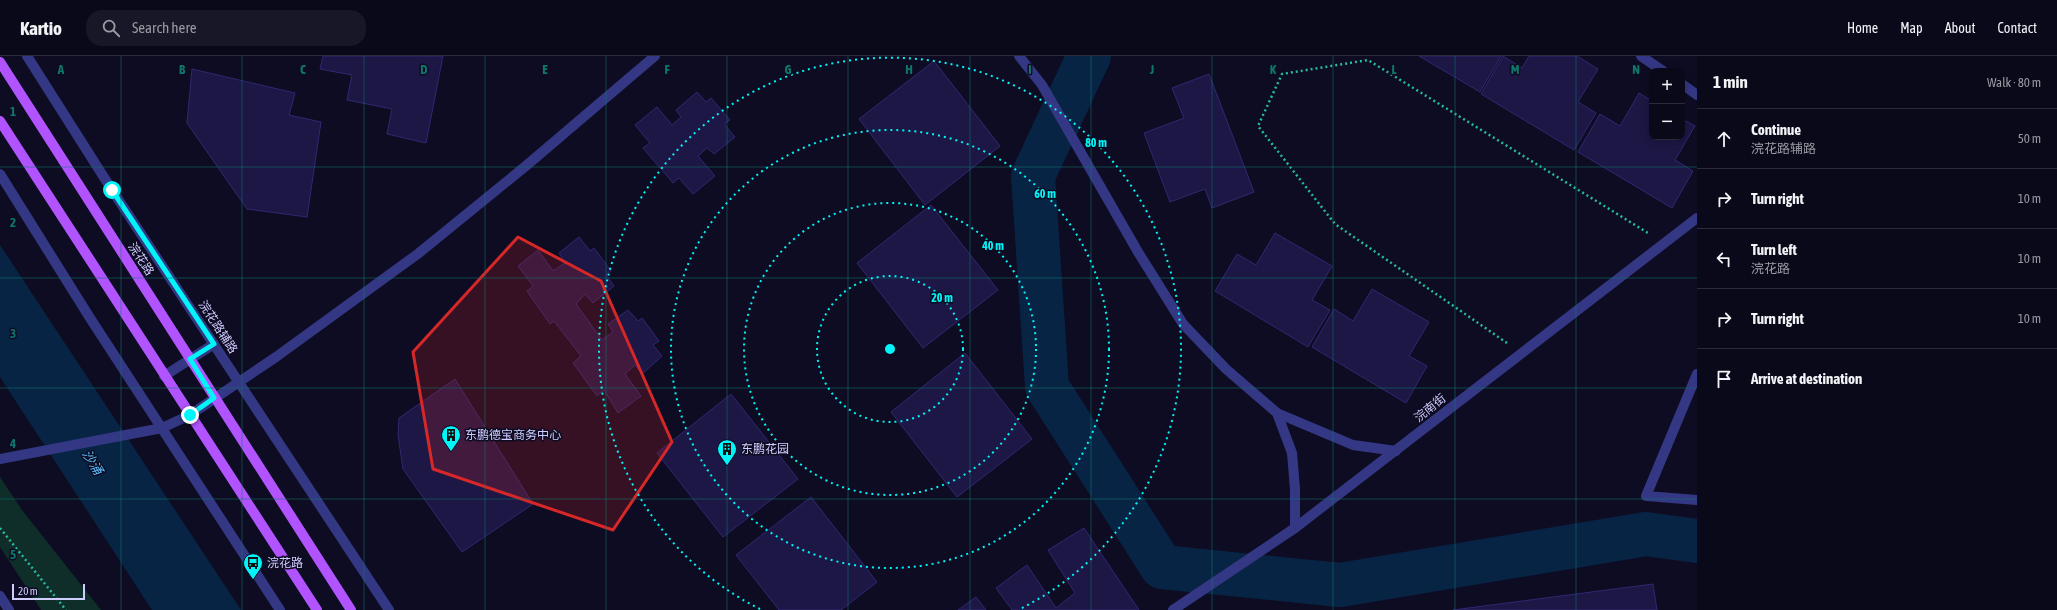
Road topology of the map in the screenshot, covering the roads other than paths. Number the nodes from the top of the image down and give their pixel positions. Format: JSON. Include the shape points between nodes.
{"nodes":[{"id":1,"x":27,"y":56,"type":"edge"},
{"id":2,"x":655,"y":56,"type":"edge"},
{"id":3,"x":1019,"y":56,"type":"edge"},
{"id":4,"x":1640,"y":56,"type":"edge"},
{"id":5,"x":0,"y":62,"type":"edge"},
{"id":6,"x":1658,"y":68,"type":"edge"},
{"id":7,"x":1685,"y":86,"type":"edge"},
{"id":8,"x":1697,"y":95,"type":"edge"},
{"id":9,"x":0,"y":121,"type":"edge"},
{"id":10,"x":0,"y":174,"type":"edge"},
{"id":11,"x":1697,"y":218,"type":"edge"},
{"id":12,"x":214,"y":344,"type":"junction"},
{"id":13,"x":190,"y":359,"type":"junction"},
{"id":14,"x":1697,"y":374,"type":"edge"},
{"id":15,"x":164,"y":376,"type":"junction"},
{"id":16,"x":239,"y":383,"type":"junction"},
{"id":17,"x":214,"y":398,"type":"junction"},
{"id":18,"x":1277,"y":413,"type":"junction"},
{"id":19,"x":190,"y":415,"type":"junction"},
{"id":20,"x":162,"y":428,"type":"junction"},
{"id":21,"x":1396,"y":451,"type":"junction"},
{"id":22,"x":0,"y":460,"type":"edge"},
{"id":23,"x":1697,"y":500,"type":"edge"},
{"id":24,"x":1295,"y":528,"type":"junction"},
{"id":25,"x":0,"y":596,"type":"edge"},
{"id":26,"x":9,"y":610,"type":"edge"},
{"id":27,"x":280,"y":610,"type":"edge"},
{"id":28,"x":317,"y":610,"type":"edge"},
{"id":29,"x":352,"y":610,"type":"edge"},
{"id":30,"x":390,"y":610,"type":"edge"},
{"id":31,"x":1173,"y":610,"type":"edge"}],
"edges":[{"from":1,"to":12,"type":"street","name":"浣花路辅路"},
{"from":2,"to":16,"type":"street","via":[[419,253]]},
{"from":3,"to":18,"type":"street","via":[[1042,85],[1138,252],[1183,324],[1226,369]]},
{"from":4,"to":6,"type":"street"},
{"from":5,"to":13,"type":"main road","name":"浣花路"},
{"from":7,"to":8,"type":"street"},
{"from":9,"to":15,"type":"main road"},
{"from":10,"to":20,"type":"street"},
{"from":11,"to":21,"type":"street","name":"浣南街","via":[[1520,352]]},
{"from":12,"to":13,"type":"street"},
{"from":12,"to":16,"type":"street","name":"浣花路辅路"},
{"from":13,"to":15,"type":"street"},
{"from":13,"to":17,"type":"main road","name":"浣花路"},
{"from":14,"to":23,"type":"street","via":[[1646,496]]},
{"from":15,"to":19,"type":"main road"},
{"from":16,"to":17,"type":"street"},
{"from":16,"to":30,"type":"street","name":"浣花路辅路"},
{"from":17,"to":19,"type":"street"},
{"from":17,"to":29,"type":"main road","name":"浣花路"},
{"from":18,"to":21,"type":"street","via":[[1353,445]]},
{"from":18,"to":24,"type":"street","via":[[1292,453]]},
{"from":19,"to":20,"type":"street"},
{"from":19,"to":28,"type":"main road"},
{"from":20,"to":22,"type":"street"},
{"from":20,"to":27,"type":"street"},
{"from":21,"to":24,"type":"street","name":"浣南街"},
{"from":24,"to":31,"type":"street","name":"浣南街"},
{"from":25,"to":26,"type":"street"}]}
